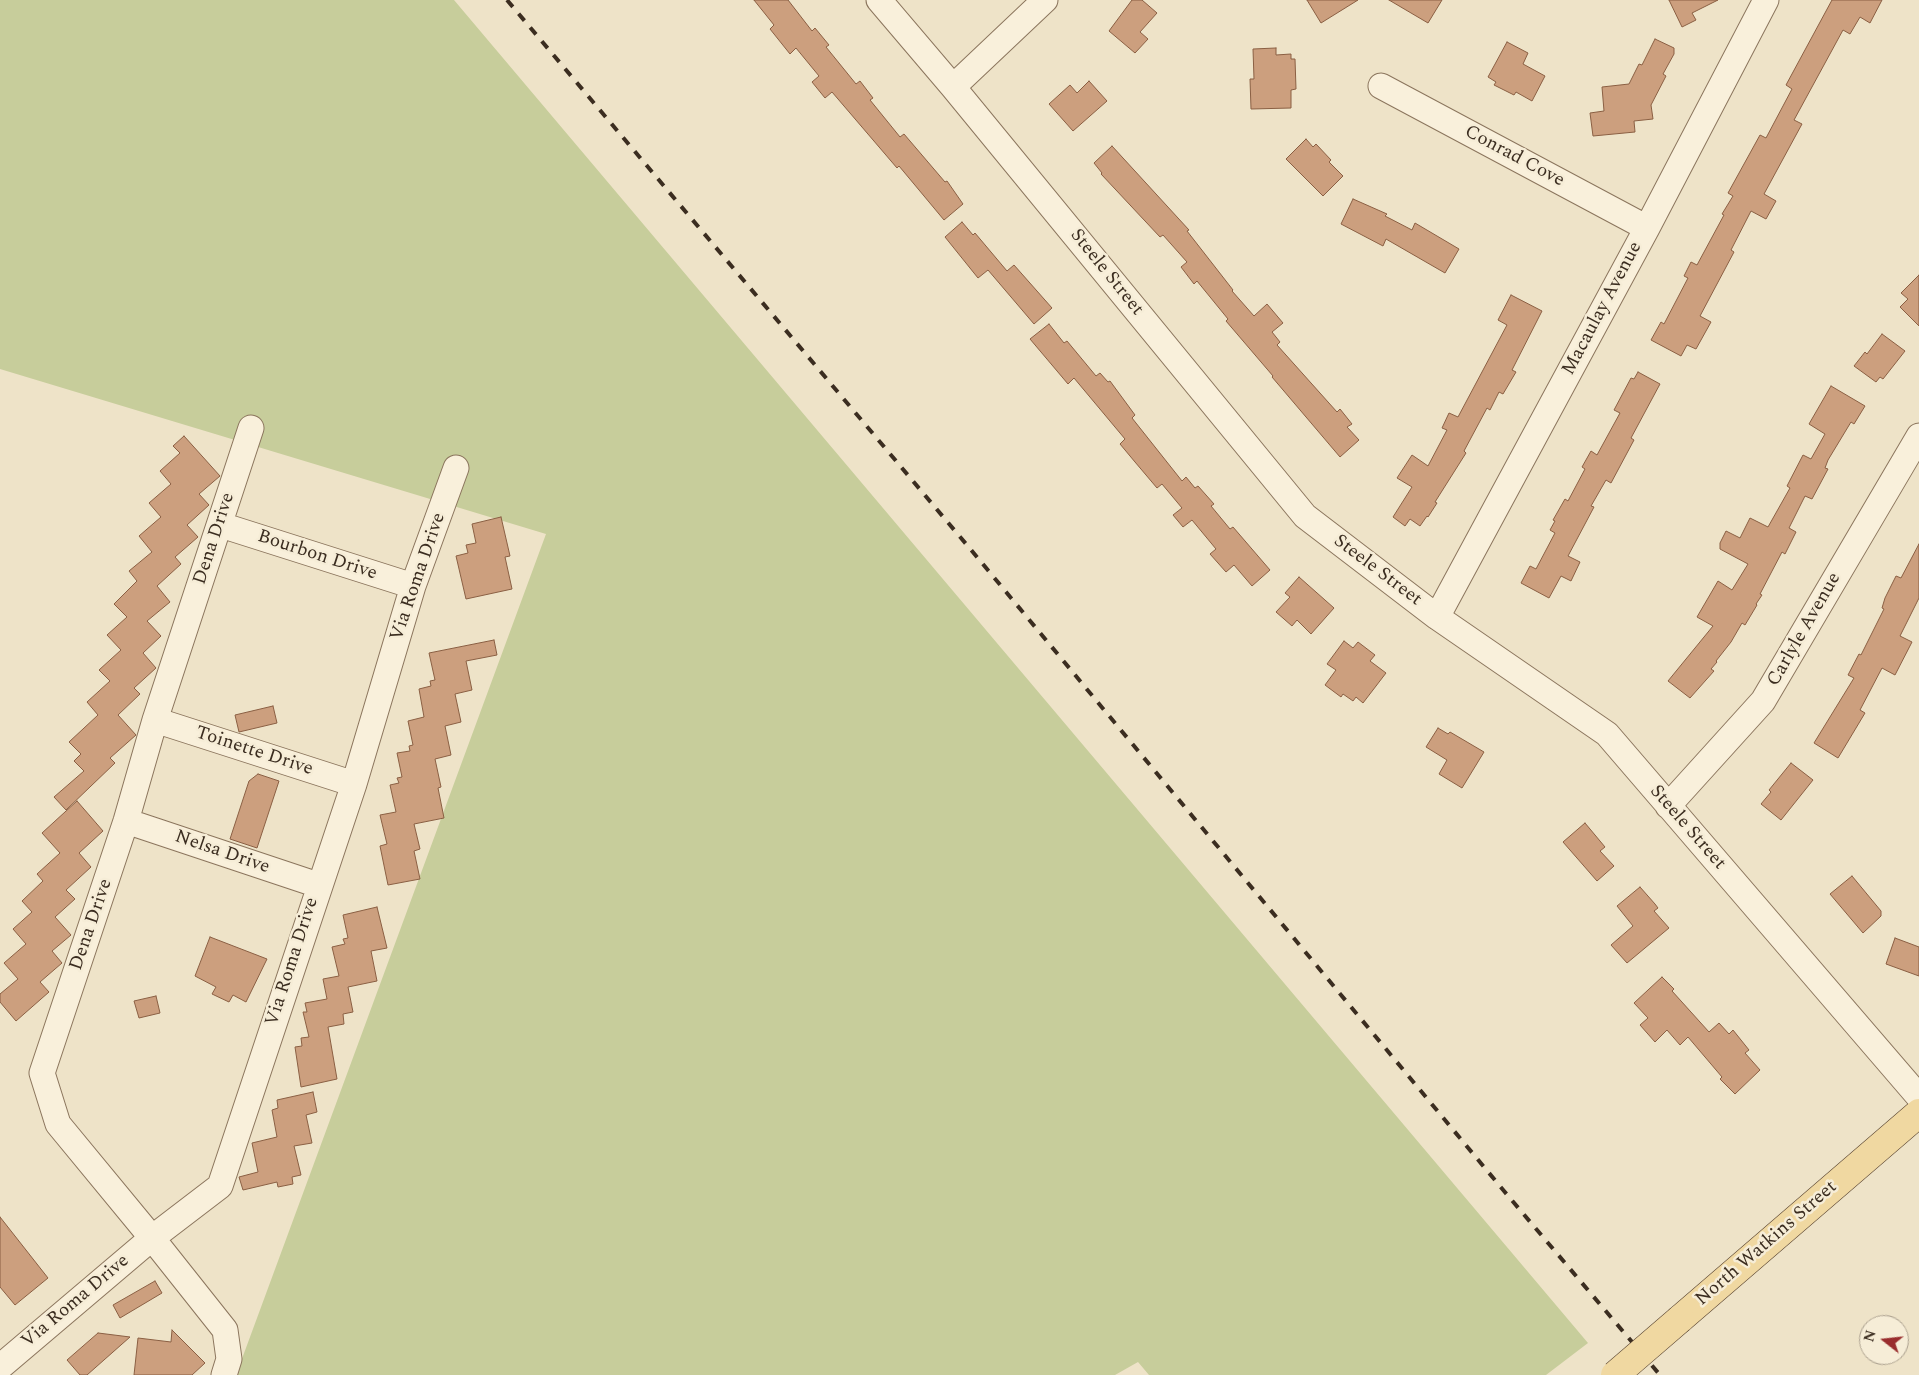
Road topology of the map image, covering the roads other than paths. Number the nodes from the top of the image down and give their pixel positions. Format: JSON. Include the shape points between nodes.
{"nodes":[{"id":1,"x":879,"y":0,"type":"edge"},
{"id":2,"x":1044,"y":0,"type":"edge"},
{"id":3,"x":1766,"y":0,"type":"edge"},
{"id":4,"x":1381,"y":86,"type":"dead end"},
{"id":5,"x":953,"y":87,"type":"junction"},
{"id":6,"x":1647,"y":228,"type":"junction"},
{"id":7,"x":251,"y":428,"type":"dead end"},
{"id":8,"x":1919,"y":436,"type":"edge"},
{"id":9,"x":456,"y":468,"type":"dead end"},
{"id":10,"x":220,"y":525,"type":"junction"},
{"id":11,"x":413,"y":586,"type":"junction"},
{"id":12,"x":1437,"y":617,"type":"junction"},
{"id":13,"x":155,"y":720,"type":"junction"},
{"id":14,"x":354,"y":784,"type":"junction"},
{"id":15,"x":1668,"y":806,"type":"junction"},
{"id":16,"x":126,"y":821,"type":"junction"},
{"id":17,"x":318,"y":885,"type":"junction"},
{"id":18,"x":1919,"y":1097,"type":"edge"},
{"id":19,"x":1919,"y":1113,"type":"edge"},
{"id":20,"x":152,"y":1238,"type":"junction"},
{"id":21,"x":0,"y":1368,"type":"edge"},
{"id":22,"x":224,"y":1375,"type":"edge"},
{"id":23,"x":1615,"y":1375,"type":"edge"}],
"edges":[{"from":1,"to":5,"type":"street","name":"Steele Street"},
{"from":2,"to":5,"type":"street"},
{"from":3,"to":6,"type":"street","name":"Macaulay Avenue"},
{"from":4,"to":6,"type":"street","name":"Conrad Cove"},
{"from":5,"to":12,"type":"street","name":"Steele Street","via":[[1304,516]]},
{"from":6,"to":12,"type":"street","name":"Macaulay Avenue"},
{"from":7,"to":10,"type":"street","name":"Dena Drive"},
{"from":8,"to":15,"type":"street","name":"Carlyle Avenue","via":[[1764,701]]},
{"from":9,"to":11,"type":"street","name":"Via Roma Drive"},
{"from":10,"to":11,"type":"street","name":"Bourbon Drive"},
{"from":10,"to":13,"type":"street","name":"Dena Drive"},
{"from":11,"to":14,"type":"street","name":"Via Roma Drive"},
{"from":12,"to":15,"type":"street","name":"Steele Street","via":[[1607,734]]},
{"from":13,"to":14,"type":"street","name":"Toinette Drive"},
{"from":13,"to":16,"type":"street","name":"Dena Drive"},
{"from":14,"to":17,"type":"street","name":"Via Roma Drive"},
{"from":15,"to":18,"type":"street","name":"Steele Street"},
{"from":16,"to":17,"type":"street","name":"Nelsa Drive"},
{"from":16,"to":20,"type":"street","name":"Dena Drive","via":[[42,1073],[58,1124]]},
{"from":17,"to":20,"type":"street","name":"Via Roma Drive","via":[[220,1186]]},
{"from":19,"to":23,"type":"main road","name":"North Watkins Street","bridge":true},
{"from":20,"to":21,"type":"street","name":"Via Roma Drive"},
{"from":20,"to":22,"type":"street","name":"Dena Drive","via":[[225,1330],[229,1359]]}]}
